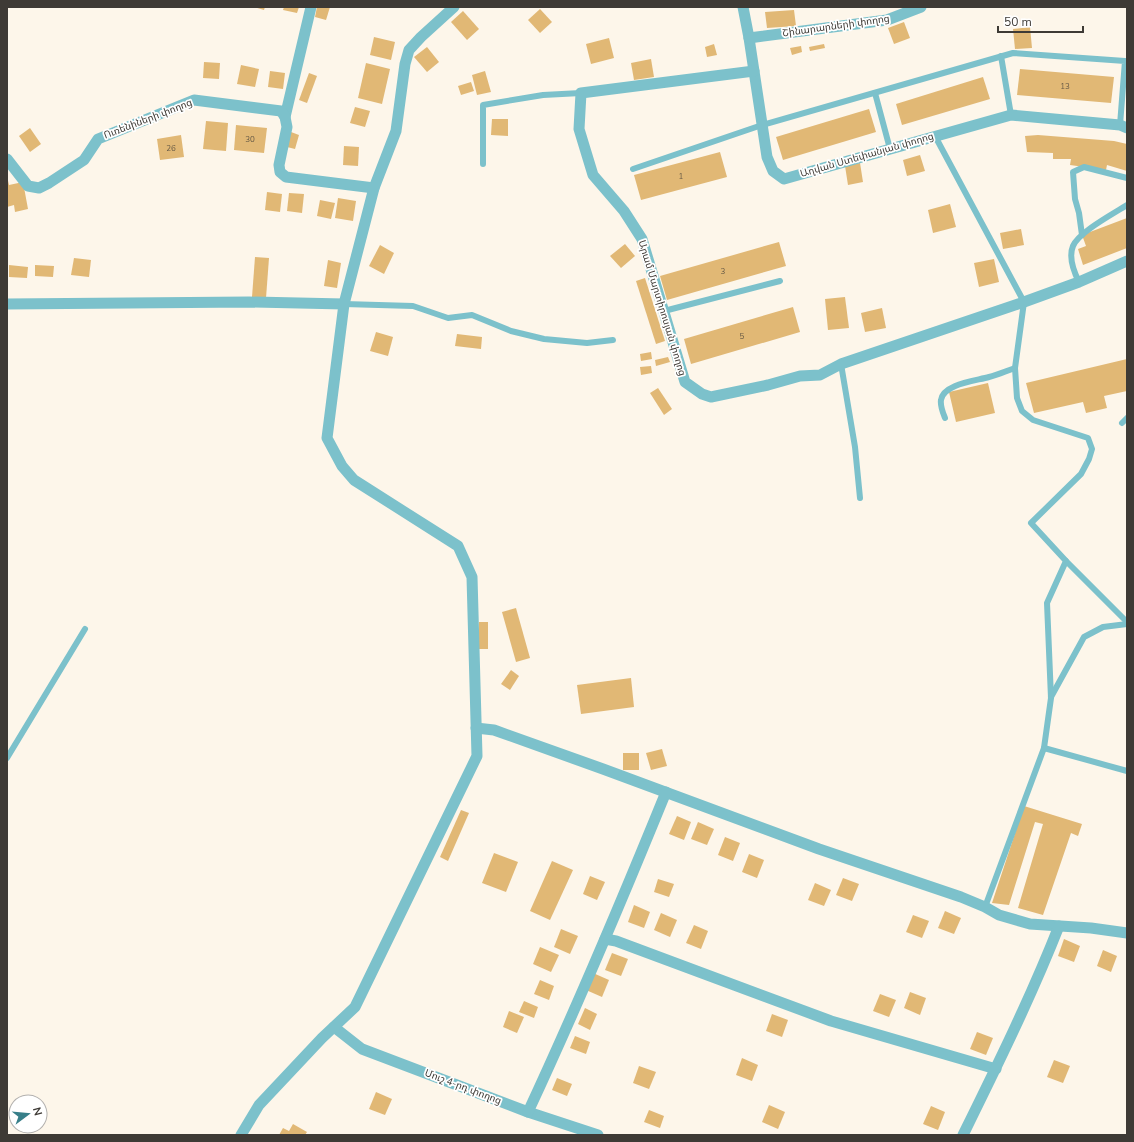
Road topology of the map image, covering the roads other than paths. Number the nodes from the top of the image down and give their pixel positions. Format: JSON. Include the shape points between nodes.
{"nodes":[{"id":1,"x":310,"y":7,"type":"edge"},
{"id":2,"x":454,"y":7,"type":"edge"},
{"id":3,"x":743,"y":7,"type":"edge"},
{"id":4,"x":921,"y":7,"type":"edge"},
{"id":5,"x":749,"y":38,"type":"junction"},
{"id":6,"x":1001,"y":56,"type":"junction"},
{"id":7,"x":1126,"y":59,"type":"edge"},
{"id":8,"x":754,"y":72,"type":"junction"},
{"id":9,"x":580,"y":93,"type":"junction"},
{"id":10,"x":875,"y":93,"type":"junction"},
{"id":11,"x":1011,"y":115,"type":"junction"},
{"id":12,"x":285,"y":117,"type":"junction"},
{"id":13,"x":762,"y":125,"type":"junction"},
{"id":14,"x":1123,"y":127,"type":"edge"},
{"id":15,"x":935,"y":136,"type":"junction"},
{"id":16,"x":890,"y":149,"type":"junction"},
{"id":17,"x":7,"y":159,"type":"edge"},
{"id":18,"x":483,"y":164,"type":"dead end"},
{"id":19,"x":633,"y":169,"type":"dead end"},
{"id":20,"x":1127,"y":178,"type":"edge"},
{"id":21,"x":374,"y":188,"type":"junction"},
{"id":22,"x":1127,"y":205,"type":"edge"},
{"id":23,"x":1082,"y":235,"type":"junction"},
{"id":24,"x":1127,"y":261,"type":"edge"},
{"id":25,"x":780,"y":281,"type":"dead end"},
{"id":26,"x":1079,"y":282,"type":"junction"},
{"id":27,"x":1024,"y":302,"type":"junction"},
{"id":28,"x":7,"y":304,"type":"edge"},
{"id":29,"x":344,"y":304,"type":"junction"},
{"id":30,"x":664,"y":311,"type":"junction"},
{"id":31,"x":613,"y":340,"type":"dead end"},
{"id":32,"x":841,"y":364,"type":"junction"},
{"id":33,"x":1015,"y":368,"type":"junction"},
{"id":34,"x":945,"y":418,"type":"dead end"},
{"id":35,"x":860,"y":498,"type":"dead end"},
{"id":36,"x":1066,"y":561,"type":"junction"},
{"id":37,"x":1127,"y":623,"type":"edge"},
{"id":38,"x":85,"y":629,"type":"dead end"},
{"id":39,"x":1051,"y":698,"type":"junction"},
{"id":40,"x":476,"y":728,"type":"junction"},
{"id":41,"x":1044,"y":748,"type":"junction"},
{"id":42,"x":7,"y":758,"type":"edge"},
{"id":43,"x":1127,"y":771,"type":"edge"},
{"id":44,"x":666,"y":792,"type":"junction"},
{"id":45,"x":985,"y":908,"type":"junction"},
{"id":46,"x":1059,"y":926,"type":"junction"},
{"id":47,"x":1127,"y":933,"type":"edge"},
{"id":48,"x":605,"y":939,"type":"junction"},
{"id":49,"x":334,"y":1027,"type":"junction"},
{"id":50,"x":996,"y":1069,"type":"junction"},
{"id":51,"x":528,"y":1112,"type":"junction"},
{"id":52,"x":581,"y":1132,"type":"edge"},
{"id":53,"x":241,"y":1135,"type":"edge"},
{"id":54,"x":598,"y":1135,"type":"edge"},
{"id":55,"x":963,"y":1135,"type":"edge"}],
"edges":[{"from":1,"to":12,"type":"street"},
{"from":2,"to":21,"type":"street","via":[[409,50],[396,130]]},
{"from":3,"to":5,"type":"street","name":"Աղվան Ստեփանյան փողոց"},
{"from":4,"to":5,"type":"street","name":"Շինարարների փողոց","via":[[887,20]]},
{"from":5,"to":8,"type":"street","name":"Աղվան Ստեփանյան փողոց"},
{"from":6,"to":7,"type":"lane","via":[[1013,53]]},
{"from":6,"to":10,"type":"lane"},
{"from":6,"to":11,"type":"lane"},
{"from":7,"to":14,"type":"lane"},
{"from":8,"to":9,"type":"street"},
{"from":8,"to":13,"type":"street","name":"Աղվան Ստեփանյան փողոց"},
{"from":9,"to":18,"type":"lane","via":[[483,105]]},
{"from":9,"to":30,"type":"street","name":"Արամ Մարտիրոսյան փողոց","via":[[579,129],[593,175],[624,211],[642,239]]},
{"from":10,"to":13,"type":"lane"},
{"from":10,"to":16,"type":"lane"},
{"from":11,"to":14,"type":"street","name":"Աղվան Ստեփանյան փողոց"},
{"from":11,"to":15,"type":"street","name":"Աղվան Ստեփանյան փողոց"},
{"from":12,"to":17,"type":"street","name":"Ուռենիների փողոց","via":[[280,112],[194,100],[98,139],[84,160],[39,188],[28,186]]},
{"from":12,"to":21,"type":"street","via":[[287,127],[279,165],[280,172],[286,177]]},
{"from":13,"to":16,"type":"street","name":"Աղվան Ստեփանյան փողոց","via":[[767,157],[773,171],[784,179]]},
{"from":13,"to":19,"type":"lane"},
{"from":15,"to":16,"type":"street","name":"Աղվան Ստեփանյան փողոց"},
{"from":15,"to":27,"type":"lane"},
{"from":20,"to":23,"type":"lane","via":[[1084,167],[1073,172]]},
{"from":21,"to":29,"type":"street"},
{"from":22,"to":23,"type":"lane"},
{"from":23,"to":26,"type":"lane","via":[[1073,246],[1072,252],[1072,261]]},
{"from":24,"to":26,"type":"street"},
{"from":25,"to":30,"type":"lane"},
{"from":26,"to":27,"type":"street"},
{"from":27,"to":32,"type":"street"},
{"from":27,"to":33,"type":"lane"},
{"from":28,"to":29,"type":"street"},
{"from":29,"to":31,"type":"lane","via":[[413,306],[448,318],[472,315],[511,331],[544,339],[586,344]]},
{"from":29,"to":40,"type":"street","via":[[327,438],[342,466],[354,480],[458,546],[472,577]]},
{"from":30,"to":32,"type":"street","name":"Արամ Մարտիրոսյան փողոց","via":[[685,382],[711,397],[800,376],[820,375]]},
{"from":32,"to":35,"type":"lane","via":[[855,447]]},
{"from":33,"to":34,"type":"lane","via":[[951,387],[941,400]]},
{"from":33,"to":36,"type":"lane","via":[[1017,398],[1022,411],[1033,420],[1088,438],[1092,449],[1080,474],[1031,523]]},
{"from":36,"to":37,"type":"lane"},
{"from":36,"to":39,"type":"lane","via":[[1047,603]]},
{"from":37,"to":39,"type":"lane","via":[[1102,627],[1084,637]]},
{"from":38,"to":42,"type":"lane"},
{"from":39,"to":41,"type":"lane"},
{"from":40,"to":44,"type":"street","via":[[494,730]]},
{"from":40,"to":49,"type":"street","via":[[477,756],[355,1007]]},
{"from":41,"to":43,"type":"lane"},
{"from":41,"to":45,"type":"lane"},
{"from":44,"to":45,"type":"street","via":[[819,849],[961,897]]},
{"from":44,"to":48,"type":"street"},
{"from":45,"to":46,"type":"street","via":[[1030,924]]},
{"from":46,"to":47,"type":"street"},
{"from":46,"to":50,"type":"street"},
{"from":48,"to":50,"type":"street","via":[[831,1021]]},
{"from":48,"to":51,"type":"street"},
{"from":49,"to":51,"type":"street","name":"Մուշ 4-րդ փողոց","via":[[362,1049]]},
{"from":49,"to":53,"type":"street","via":[[259,1105]]},
{"from":50,"to":55,"type":"street"},
{"from":51,"to":52,"type":"street","name":"Մուշ 4-րդ փողոց"},
{"from":52,"to":54,"type":"street","name":"Մուշ 4-րդ փողոց"}]}
